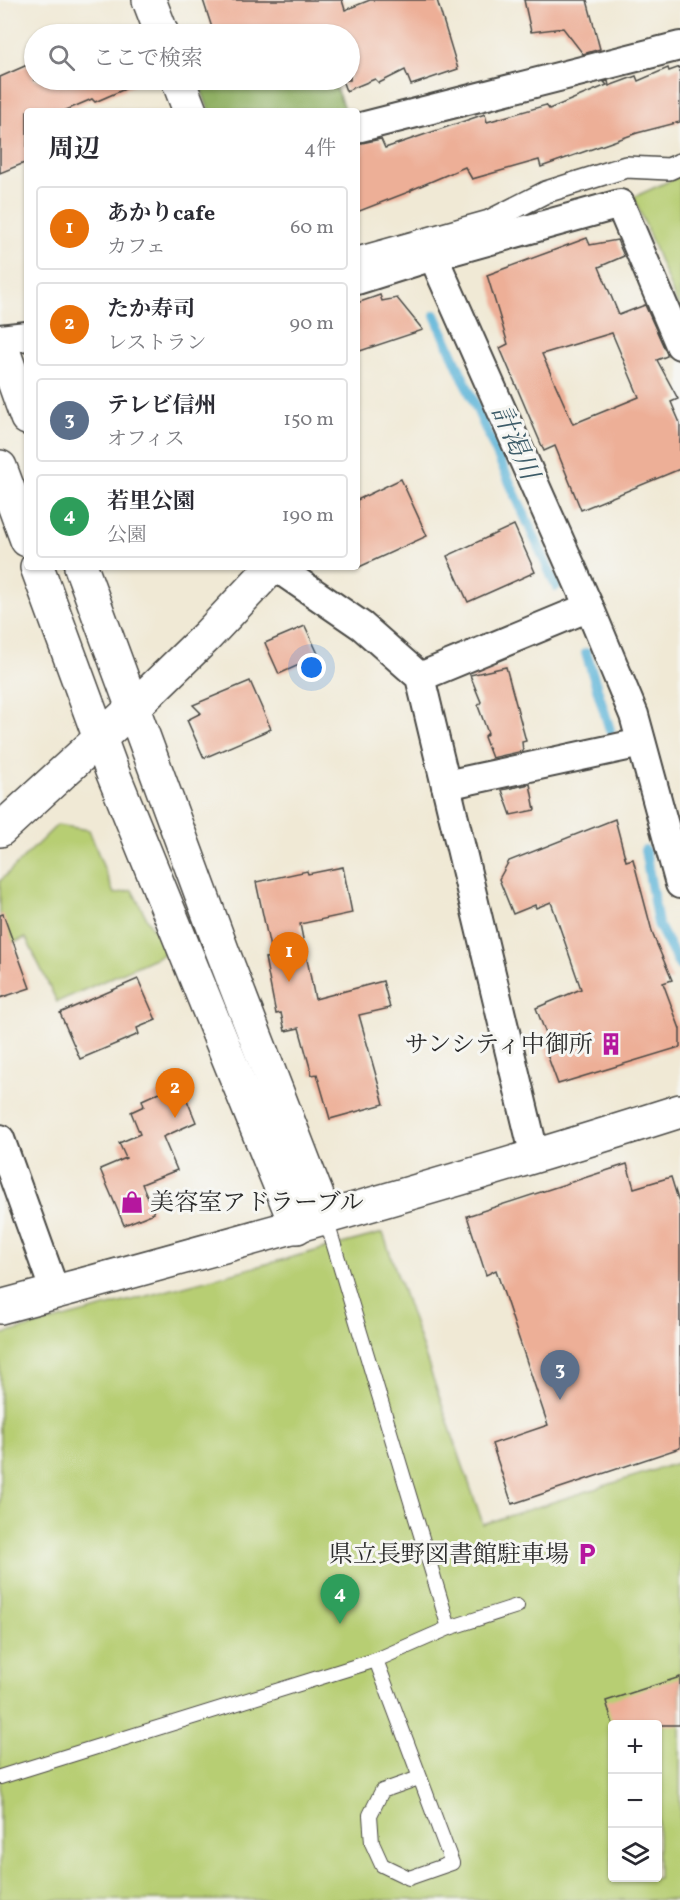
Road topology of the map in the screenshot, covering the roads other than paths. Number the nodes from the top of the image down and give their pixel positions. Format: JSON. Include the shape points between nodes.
{"nodes":[{"id":1,"x":149,"y":0,"type":"edge"},
{"id":2,"x":158,"y":24,"type":"edge"},
{"id":3,"x":680,"y":46,"type":"edge"},
{"id":4,"x":182,"y":90,"type":"edge"},
{"id":5,"x":189,"y":108,"type":"edge"},
{"id":6,"x":360,"y":127,"type":"edge"},
{"id":7,"x":680,"y":164,"type":"edge"},
{"id":8,"x":433,"y":255,"type":"junction"},
{"id":9,"x":360,"y":257,"type":"edge"},
{"id":10,"x":360,"y":278,"type":"edge"},
{"id":11,"x":24,"y":336,"type":"edge"},
{"id":12,"x":0,"y":340,"type":"edge"},
{"id":13,"x":680,"y":345,"type":"edge"},
{"id":14,"x":24,"y":409,"type":"edge"},
{"id":15,"x":0,"y":467,"type":"edge"},
{"id":16,"x":24,"y":532,"type":"edge"},
{"id":17,"x":38,"y":570,"type":"edge"},
{"id":18,"x":82,"y":570,"type":"edge"},
{"id":19,"x":271,"y":570,"type":"edge"},
{"id":20,"x":278,"y":570,"type":"edge"},
{"id":21,"x":590,"y":608,"type":"junction"},
{"id":22,"x":420,"y":677,"type":"junction"},
{"id":23,"x":133,"y":708,"type":"junction"},
{"id":24,"x":100,"y":737,"type":"junction"},
{"id":25,"x":642,"y":743,"type":"junction"},
{"id":26,"x":446,"y":784,"type":"junction"},
{"id":27,"x":0,"y":830,"type":"edge"},
{"id":28,"x":680,"y":884,"type":"edge"},
{"id":29,"x":680,"y":1111,"type":"edge"},
{"id":30,"x":0,"y":1139,"type":"edge"},
{"id":31,"x":535,"y":1157,"type":"junction"},
{"id":32,"x":311,"y":1223,"type":"junction"},
{"id":33,"x":55,"y":1292,"type":"junction"},
{"id":34,"x":0,"y":1307,"type":"edge"},
{"id":35,"x":517,"y":1605,"type":"dead end"},
{"id":36,"x":449,"y":1628,"type":"junction"},
{"id":37,"x":376,"y":1660,"type":"junction"},
{"id":38,"x":0,"y":1777,"type":"edge"},
{"id":39,"x":419,"y":1778,"type":"junction"}],
"edges":[{"from":1,"to":2,"type":"street"},
{"from":3,"to":6,"type":"street"},
{"from":4,"to":5,"type":"street"},
{"from":7,"to":9,"type":"street","via":[[669,169],[626,167],[546,192],[489,221]]},
{"from":8,"to":10,"type":"street"},
{"from":8,"to":13,"type":"street","via":[[620,204]]},
{"from":8,"to":21,"type":"street"},
{"from":11,"to":12,"type":"street"},
{"from":12,"to":14,"type":"street"},
{"from":15,"to":16,"type":"street"},
{"from":17,"to":24,"type":"street"},
{"from":18,"to":23,"type":"street"},
{"from":19,"to":23,"type":"street"},
{"from":20,"to":22,"type":"street","via":[[362,626]]},
{"from":21,"to":22,"type":"street"},
{"from":21,"to":25,"type":"street"},
{"from":22,"to":26,"type":"street"},
{"from":23,"to":24,"type":"street"},
{"from":23,"to":32,"type":"street","via":[[222,950]]},
{"from":24,"to":27,"type":"street"},
{"from":24,"to":32,"type":"street"},
{"from":25,"to":26,"type":"street"},
{"from":25,"to":28,"type":"street"},
{"from":26,"to":31,"type":"street"},
{"from":29,"to":31,"type":"street"},
{"from":30,"to":33,"type":"street"},
{"from":31,"to":32,"type":"street"},
{"from":32,"to":33,"type":"street"},
{"from":32,"to":36,"type":"lane"},
{"from":33,"to":34,"type":"street"},
{"from":35,"to":36,"type":"lane"},
{"from":36,"to":37,"type":"lane"},
{"from":37,"to":38,"type":"lane"},
{"from":37,"to":39,"type":"lane"},
{"from":39,"to":39,"type":"lane","via":[[452,1863],[409,1878],[382,1865],[372,1843],[370,1815],[382,1791]]}]}
